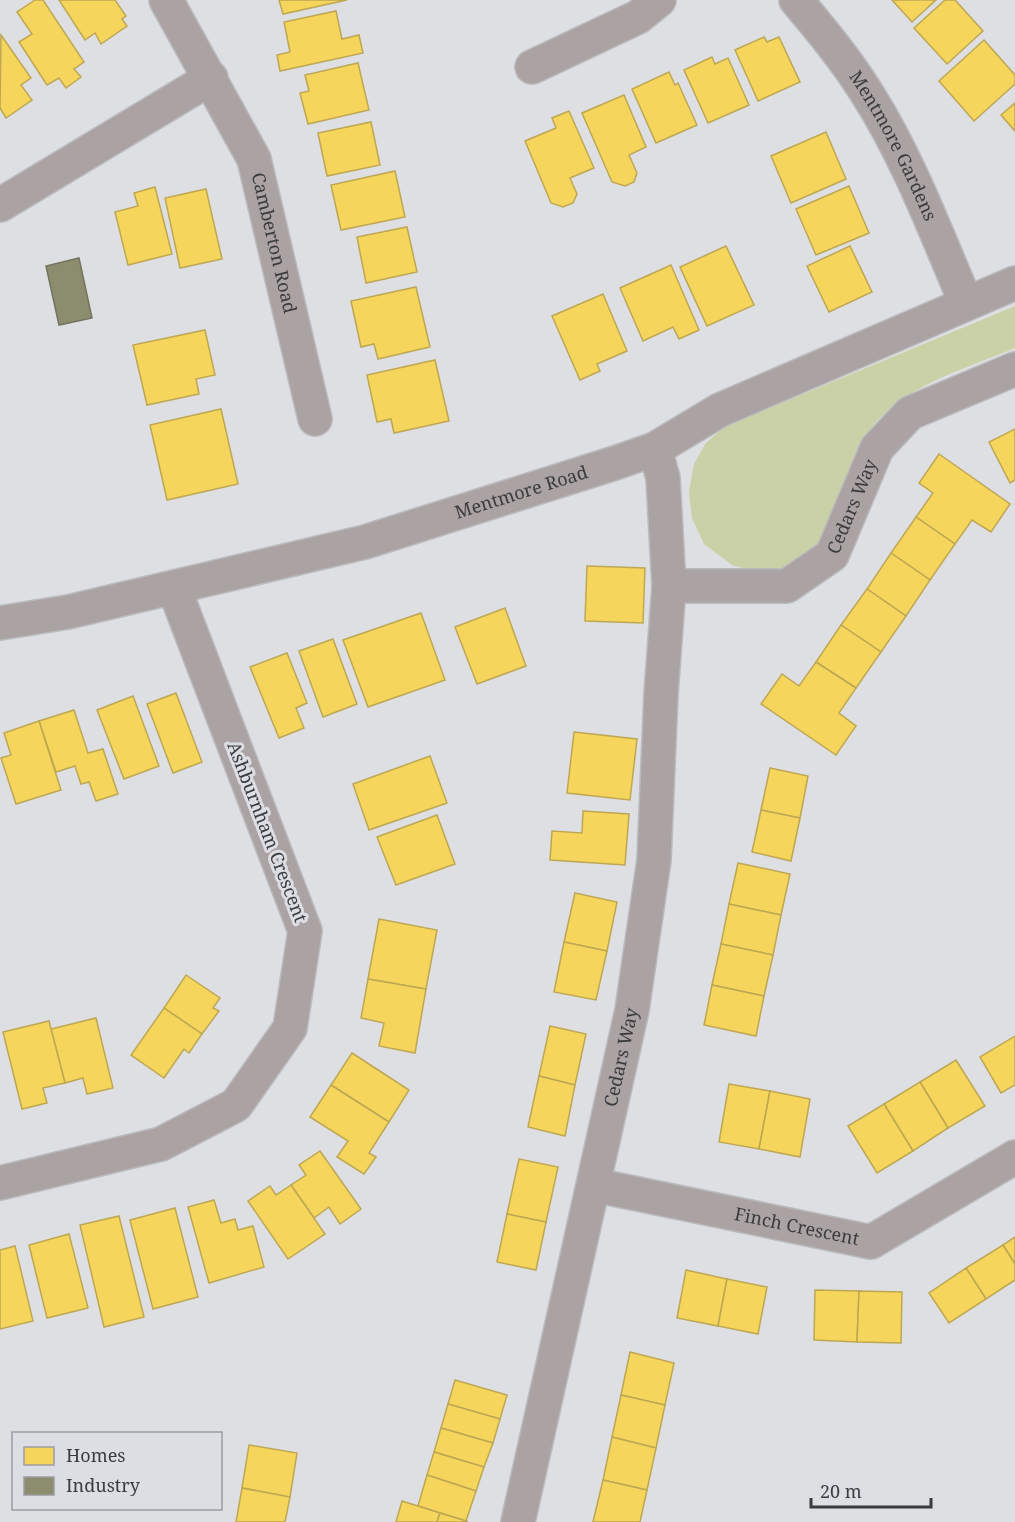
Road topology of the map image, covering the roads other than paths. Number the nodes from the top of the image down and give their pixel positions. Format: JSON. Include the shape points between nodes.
{"nodes":[{"id":1,"x":166,"y":0,"type":"edge"},
{"id":2,"x":659,"y":0,"type":"edge"},
{"id":3,"x":796,"y":0,"type":"edge"},
{"id":4,"x":531,"y":67,"type":"dead end"},
{"id":5,"x":210,"y":78,"type":"junction"},
{"id":6,"x":0,"y":205,"type":"edge"},
{"id":7,"x":1015,"y":283,"type":"edge"},
{"id":8,"x":966,"y":303,"type":"junction"},
{"id":9,"x":1015,"y":369,"type":"edge"},
{"id":10,"x":315,"y":419,"type":"dead end"},
{"id":11,"x":655,"y":449,"type":"junction"},
{"id":12,"x":669,"y":586,"type":"junction"},
{"id":13,"x":174,"y":588,"type":"junction"},
{"id":14,"x":0,"y":623,"type":"edge"},
{"id":15,"x":1015,"y":1157,"type":"edge"},
{"id":16,"x":0,"y":1183,"type":"edge"},
{"id":17,"x":594,"y":1185,"type":"junction"},
{"id":18,"x":518,"y":1522,"type":"edge"}],
"edges":[{"from":1,"to":5,"type":"street","name":"Camberton Road"},
{"from":2,"to":4,"type":"street","via":[[638,17]]},
{"from":3,"to":8,"type":"street","name":"Mentmore Gardens","via":[[869,96],[900,152]]},
{"from":5,"to":6,"type":"street"},
{"from":5,"to":10,"type":"street","name":"Camberton Road","via":[[254,159]]},
{"from":7,"to":8,"type":"street","name":"Mentmore Road"},
{"from":8,"to":11,"type":"street","name":"Mentmore Road","via":[[720,410]]},
{"from":9,"to":12,"type":"street","name":"Cedars Way","via":[[910,413],[877,448],[832,555],[787,586]]},
{"from":11,"to":12,"type":"street","name":"Cedars Way","via":[[663,478]]},
{"from":11,"to":13,"type":"street","name":"Mentmore Road","via":[[365,542]]},
{"from":12,"to":17,"type":"street","name":"Cedars Way","via":[[654,860],[632,1010]]},
{"from":13,"to":14,"type":"street","name":"Mentmore Road"},
{"from":13,"to":16,"type":"street","name":"Ashburnham Crescent","via":[[305,932],[290,1028],[236,1105],[161,1144]]},
{"from":15,"to":17,"type":"street","name":"Finch Crescent","via":[[871,1242]]},
{"from":17,"to":18,"type":"street","name":"Cedars Way"}]}
